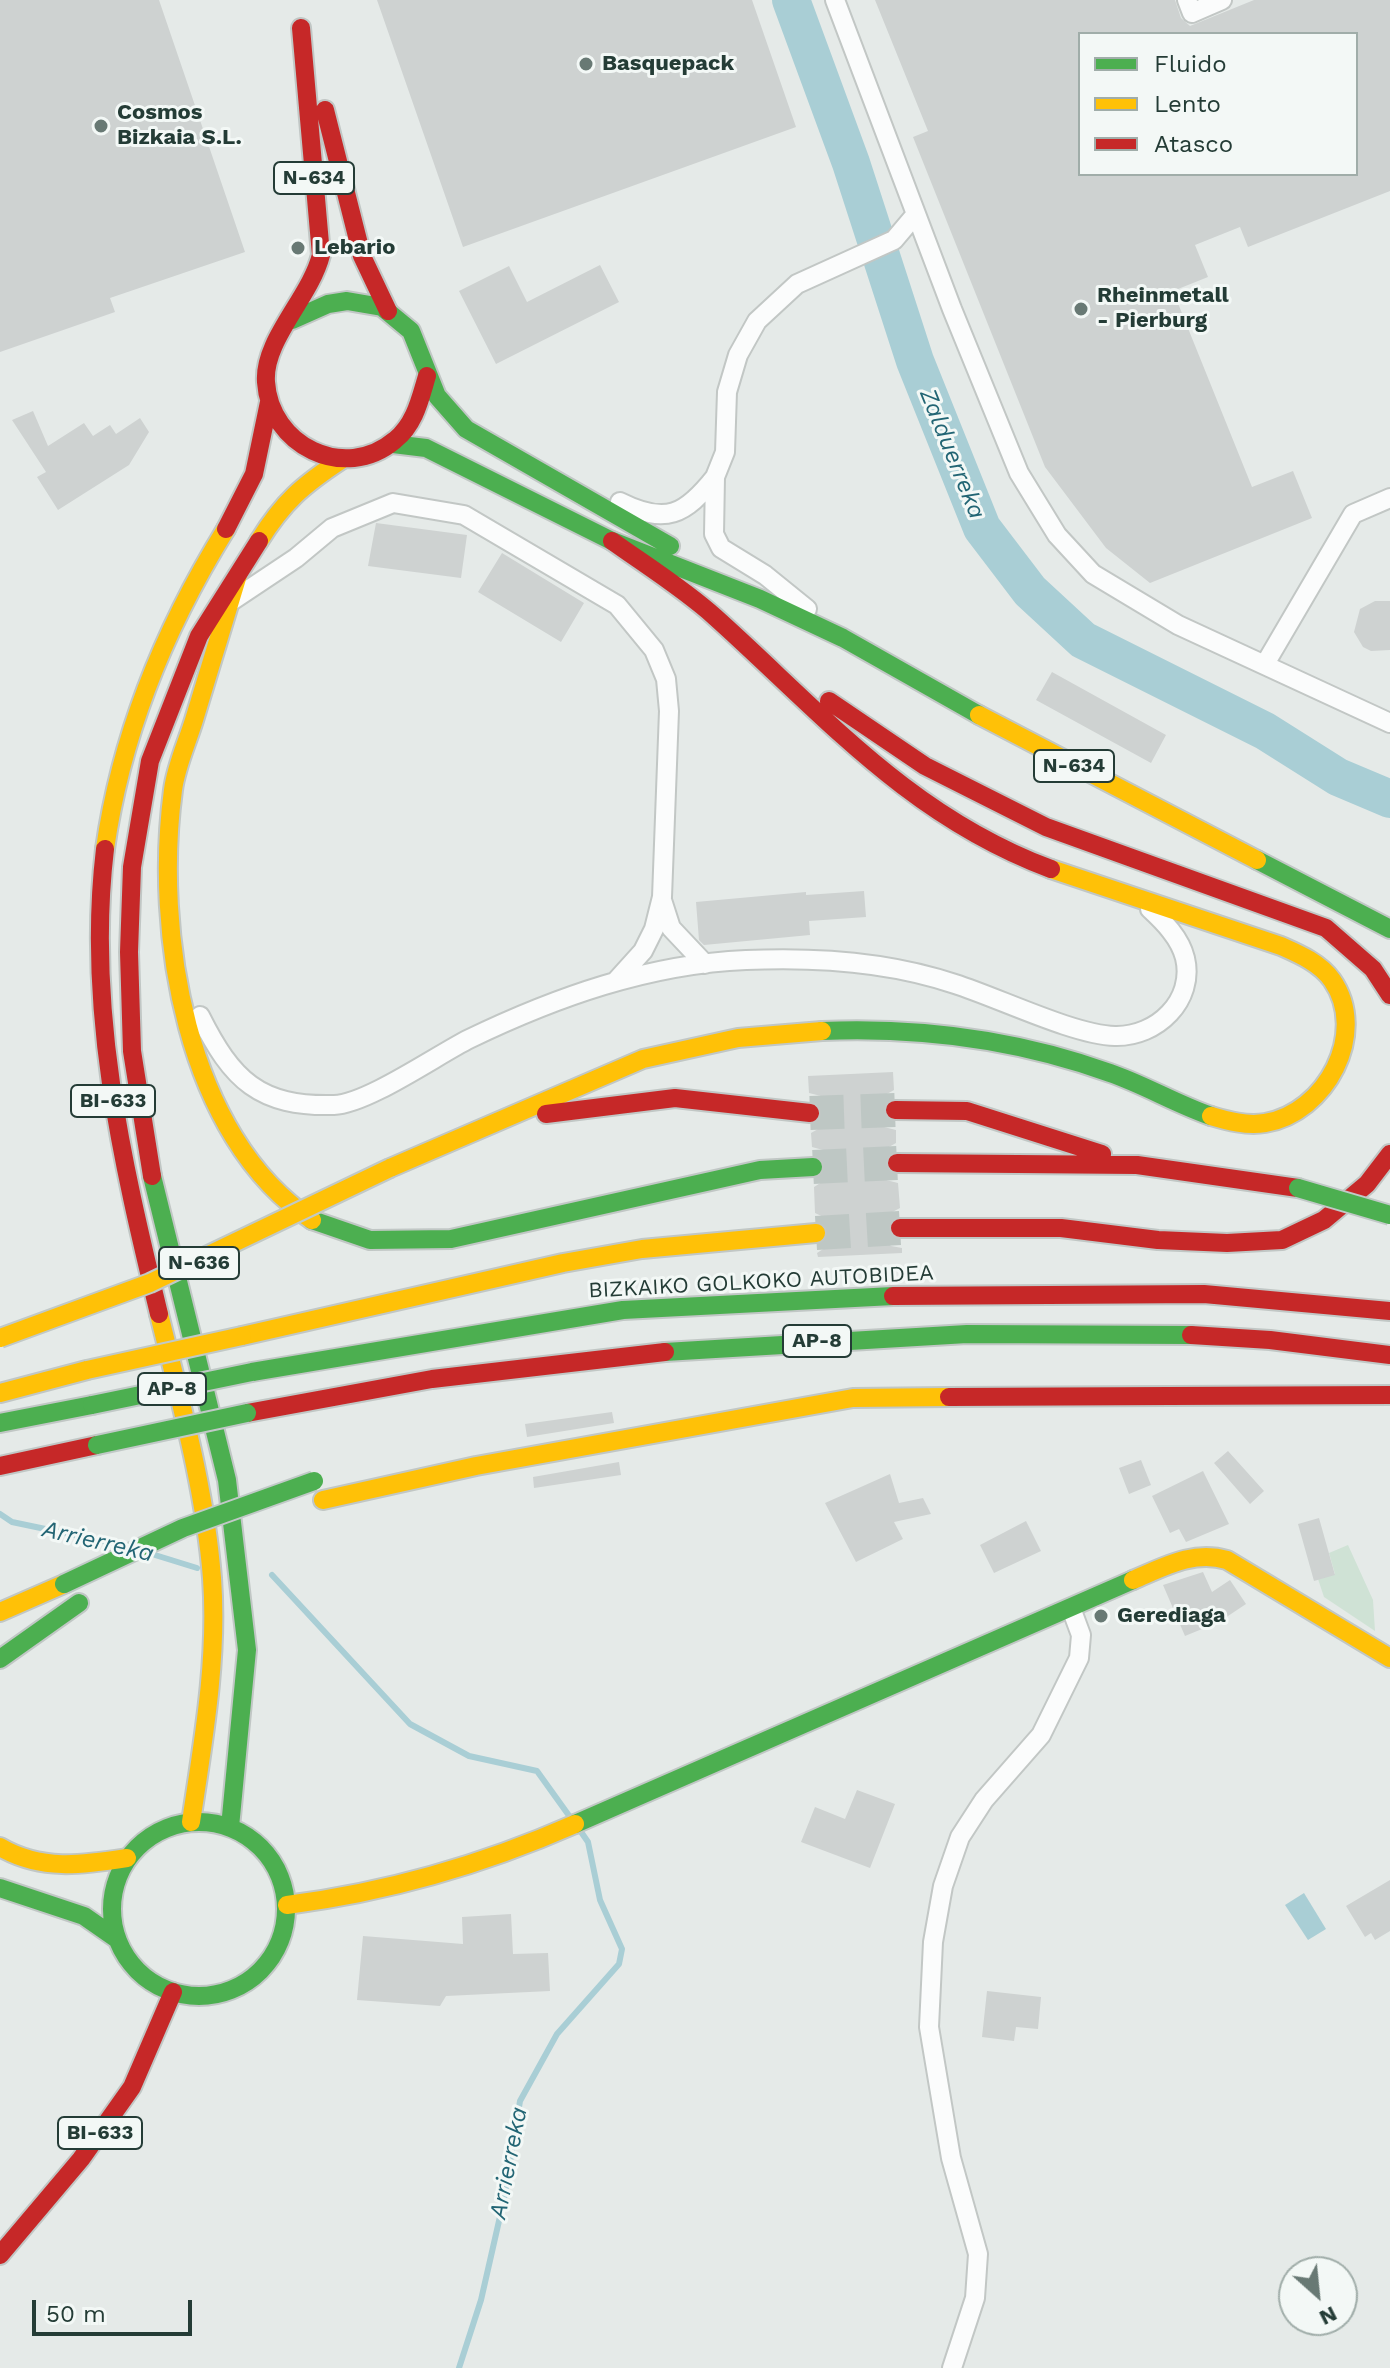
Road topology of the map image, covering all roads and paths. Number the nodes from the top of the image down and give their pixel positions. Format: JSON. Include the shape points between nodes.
{"nodes":[{"id":1,"x":835,"y":0,"type":"edge"},
{"id":2,"x":1187,"y":0,"type":"edge"},
{"id":3,"x":1222,"y":0,"type":"edge"},
{"id":4,"x":916,"y":214,"type":"junction"},
{"id":5,"x":388,"y":311,"type":"junction"},
{"id":6,"x":291,"y":322,"type":"junction"},
{"id":7,"x":427,"y":376,"type":"junction"},
{"id":8,"x":269,"y":402,"type":"junction"},
{"id":9,"x":393,"y":444,"type":"junction"},
{"id":10,"x":341,"y":460,"type":"junction"},
{"id":11,"x":544,"y":474,"type":"junction"},
{"id":12,"x":715,"y":477,"type":"junction"},
{"id":13,"x":1390,"y":498,"type":"edge"},
{"id":14,"x":612,"y":541,"type":"junction"},
{"id":15,"x":238,"y":575,"type":"junction"},
{"id":16,"x":760,"y":599,"type":"junction"},
{"id":17,"x":230,"y":601,"type":"junction"},
{"id":18,"x":710,"y":613,"type":"junction"},
{"id":19,"x":843,"y":638,"type":"junction"},
{"id":20,"x":1265,"y":664,"type":"junction"},
{"id":21,"x":1390,"y":723,"type":"edge"},
{"id":22,"x":662,"y":897,"type":"junction"},
{"id":23,"x":1142,"y":902,"type":"junction"},
{"id":24,"x":1390,"y":929,"type":"edge"},
{"id":25,"x":177,"y":963,"type":"junction"},
{"id":26,"x":705,"y":964,"type":"junction"},
{"id":27,"x":615,"y":982,"type":"junction"},
{"id":28,"x":1390,"y":995,"type":"edge"},
{"id":29,"x":895,"y":1110,"type":"tunnel mouth"},
{"id":30,"x":810,"y":1113,"type":"tunnel mouth"},
{"id":31,"x":472,"y":1133,"type":"junction"},
{"id":32,"x":1390,"y":1154,"type":"edge"},
{"id":33,"x":897,"y":1163,"type":"tunnel mouth"},
{"id":34,"x":1137,"y":1165,"type":"junction"},
{"id":35,"x":813,"y":1167,"type":"tunnel mouth"},
{"id":36,"x":1390,"y":1215,"type":"edge"},
{"id":37,"x":900,"y":1228,"type":"tunnel mouth"},
{"id":38,"x":816,"y":1233,"type":"tunnel mouth"},
{"id":39,"x":1390,"y":1311,"type":"edge"},
{"id":40,"x":0,"y":1338,"type":"edge"},
{"id":41,"x":1390,"y":1355,"type":"edge"},
{"id":42,"x":0,"y":1393,"type":"edge"},
{"id":43,"x":1390,"y":1395,"type":"edge"},
{"id":44,"x":0,"y":1423,"type":"edge"},
{"id":45,"x":0,"y":1466,"type":"edge"},
{"id":46,"x":384,"y":1466,"type":"dead end"},
{"id":47,"x":476,"y":1466,"type":"junction"},
{"id":48,"x":321,"y":1479,"type":"dead end"},
{"id":49,"x":158,"y":1561,"type":"dead end"},
{"id":50,"x":86,"y":1600,"type":"dead end"},
{"id":51,"x":1071,"y":1608,"type":"junction"},
{"id":52,"x":0,"y":1612,"type":"edge"},
{"id":53,"x":1390,"y":1658,"type":"edge"},
{"id":54,"x":0,"y":1659,"type":"edge"},
{"id":55,"x":191,"y":1822,"type":"junction"},
{"id":56,"x":230,"y":1827,"type":"junction"},
{"id":57,"x":0,"y":1847,"type":"edge"},
{"id":58,"x":127,"y":1858,"type":"junction"},
{"id":59,"x":0,"y":1888,"type":"edge"},
{"id":60,"x":287,"y":1905,"type":"junction"},
{"id":61,"x":117,"y":1939,"type":"junction"},
{"id":62,"x":173,"y":1992,"type":"junction"},
{"id":63,"x":0,"y":2255,"type":"edge"},
{"id":64,"x":952,"y":2368,"type":"edge"}],
"edges":[{"from":1,"to":4,"type":"street"},
{"from":2,"to":3,"type":"street","via":[[1192,13]]},
{"from":4,"to":12,"type":"street","via":[[894,240],[797,284],[757,321],[738,355],[727,392],[725,452]]},
{"from":4,"to":20,"type":"street","via":[[1019,473],[1057,535],[1093,574],[1178,625]]},
{"from":5,"to":6,"type":"main road","via":[[364,301],[338,300],[312,307]]},
{"from":5,"to":6,"type":"main road","number":"N-634","via":[[362,256],[300,21],[321,255],[313,288]]},
{"from":5,"to":7,"type":"main road","number":"N-634","via":[[408,328]]},
{"from":6,"to":8,"type":"main road","number":"N-634","via":[[269,359]]},
{"from":7,"to":9,"type":"main road","via":[[412,426]]},
{"from":7,"to":11,"type":"main road","number":"N-634","via":[[441,403],[466,429]]},
{"from":8,"to":10,"type":"main road","via":[[279,424],[296,442]]},
{"from":8,"to":55,"type":"main road","number":"BI-633","via":[[253,476],[165,641],[122,755],[101,866],[98,938],[105,1047],[118,1135],[208,1546],[214,1670]]},
{"from":9,"to":10,"type":"main road","via":[[368,457]]},
{"from":9,"to":14,"type":"main road","number":"N-634","via":[[426,448]]},
{"from":10,"to":15,"type":"main road","number":"BI-633","via":[[300,487],[278,511]]},
{"from":11,"to":12,"type":"street","via":[[584,483],[657,515],[677,513],[694,503]]},
{"from":11,"to":16,"type":"main road","number":"N-634"},
{"from":12,"to":19,"type":"street","via":[[712,521],[721,548],[765,575]]},
{"from":13,"to":20,"type":"street","via":[[1353,514]]},
{"from":14,"to":16,"type":"main road","number":"N-634"},
{"from":14,"to":18,"type":"main road"},
{"from":15,"to":17,"type":"main road"},
{"from":15,"to":56,"type":"main road","number":"BI-633","via":[[199,636],[150,761],[132,867],[129,952],[132,1051],[149,1164],[227,1480],[247,1650]]},
{"from":16,"to":19,"type":"main road","number":"N-634"},
{"from":17,"to":22,"type":"street","via":[[332,528],[393,503],[464,515],[617,605],[654,650],[666,679]]},
{"from":17,"to":25,"type":"main road","via":[[173,788],[169,855]]},
{"from":18,"to":23,"type":"main road","via":[[853,749],[978,834],[1035,863]]},
{"from":18,"to":28,"type":"main road","via":[[925,766],[1046,827],[1326,928],[1373,969]]},
{"from":19,"to":24,"type":"main road","number":"N-634","via":[[1010,733]]},
{"from":20,"to":21,"type":"street"},
{"from":22,"to":26,"type":"street","via":[[671,928]]},
{"from":22,"to":27,"type":"street","via":[[643,951]]},
{"from":23,"to":26,"type":"street","via":[[1177,940],[1185,959],[1185,984],[1167,1018],[1149,1030],[1118,1037],[1089,1033],[951,982],[879,967],[809,960]]},
{"from":23,"to":31,"type":"main road","via":[[1306,956],[1335,983],[1346,1035],[1342,1056],[1313,1100],[1269,1123],[1238,1123],[1199,1112],[1116,1074],[989,1041],[882,1031],[756,1035],[639,1060]]},
{"from":25,"to":27,"type":"street","via":[[216,1049],[252,1089],[285,1102],[338,1105],[397,1080],[469,1039],[584,989]]},
{"from":25,"to":35,"type":"main road","via":[[192,1039],[215,1110],[258,1178],[283,1202],[326,1228],[369,1240],[438,1243],[760,1170]]},
{"from":26,"to":27,"type":"street"},
{"from":29,"to":34,"type":"main road","via":[[967,1111]]},
{"from":30,"to":31,"type":"main road","via":[[655,1099],[530,1116]]},
{"from":31,"to":40,"type":"main road","number":"N-636","bridge":true,"via":[[204,1261],[111,1301]]},
{"from":32,"to":37,"type":"main road","via":[[1367,1184],[1324,1220],[1282,1240],[1158,1240],[1061,1228]]},
{"from":33,"to":34,"type":"main road"},
{"from":34,"to":36,"type":"main road","bridge":true,"via":[[1298,1188]]},
{"from":38,"to":42,"type":"main road","bridge":true,"via":[[642,1249]]},
{"from":39,"to":44,"type":"main road","name":"BIZKAIKO GOLKOKO AUTOBIDEA","number":"AP-8","bridge":true,"via":[[1204,1294],[1038,1293],[623,1310],[252,1372]]},
{"from":41,"to":45,"type":"main road","number":"AP-8","bridge":true,"via":[[1248,1339],[1007,1332],[617,1357],[432,1379]]},
{"from":43,"to":47,"type":"main road","via":[[853,1398]]},
{"from":46,"to":47,"type":"main road"},
{"from":47,"to":49,"type":"main road","via":[[255,1516]]},
{"from":48,"to":52,"type":"main road","bridge":true,"via":[[183,1528]]},
{"from":50,"to":54,"type":"main road"},
{"from":51,"to":53,"type":"main road","via":[[1202,1554],[1224,1557]]},
{"from":51,"to":60,"type":"main road","via":[[500,1857],[357,1896]]},
{"from":51,"to":64,"type":"street","via":[[1081,1635],[1079,1658],[1041,1735],[984,1800],[960,1837],[943,1886],[933,1942],[929,2027],[951,2158],[978,2254],[975,2298]]},
{"from":55,"to":56,"type":"main road"},
{"from":55,"to":58,"type":"main road","via":[[155,1834]]},
{"from":56,"to":60,"type":"main road","via":[[270,1858]]},
{"from":57,"to":58,"type":"main road","via":[[42,1865]]},
{"from":58,"to":61,"type":"main road","via":[[112,1897]]},
{"from":59,"to":61,"type":"main road","via":[[84,1916]]},
{"from":60,"to":62,"type":"main road","via":[[283,1933],[271,1958],[252,1978],[228,1992]]},
{"from":61,"to":62,"type":"main road","via":[[129,1962],[149,1981]]},
{"from":62,"to":63,"type":"main road","number":"BI-633","via":[[132,2087],[81,2159]]}]}
